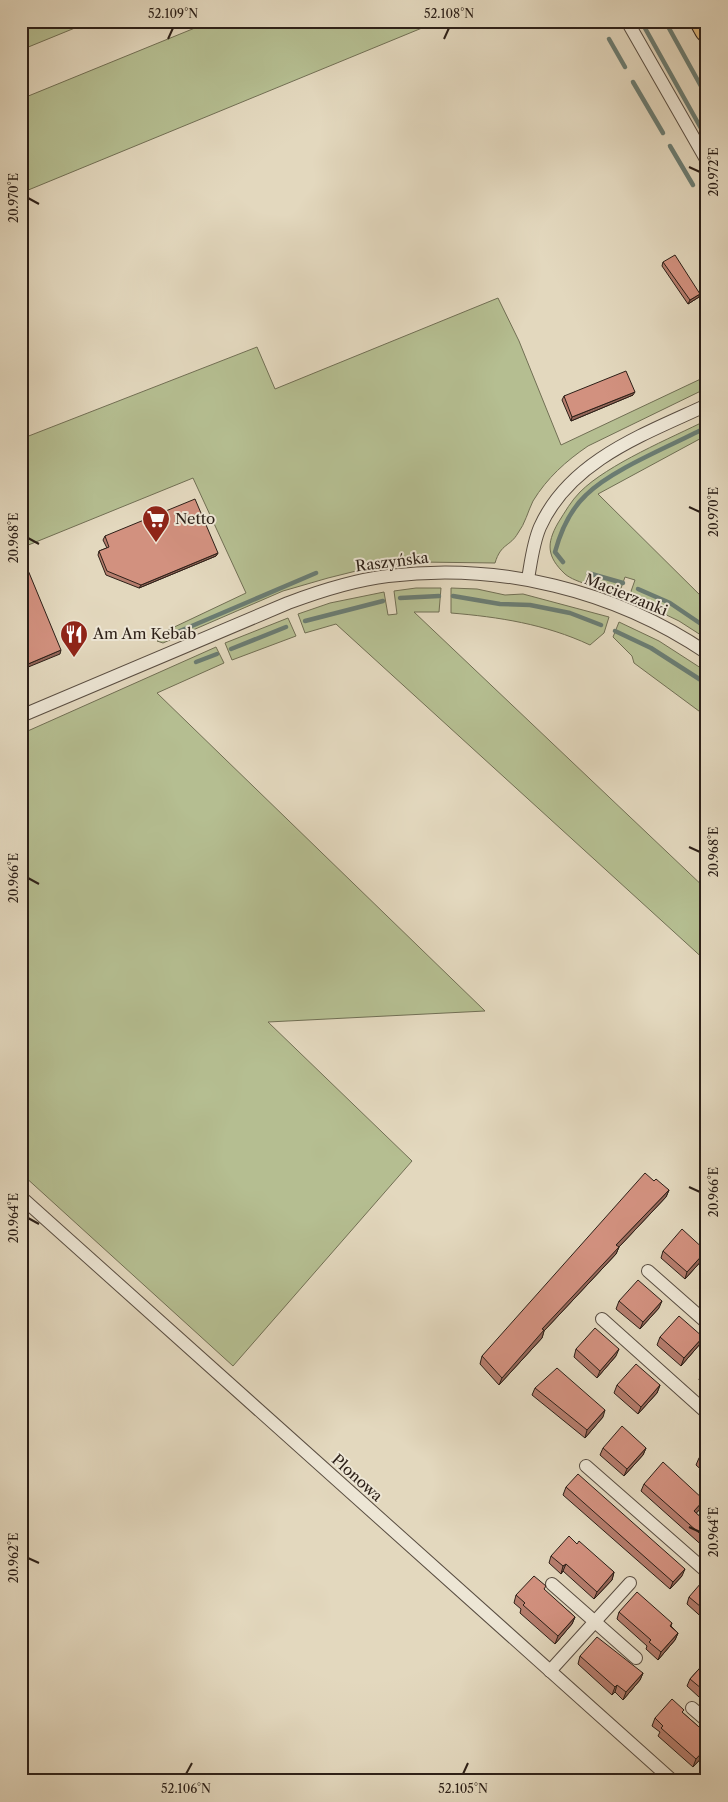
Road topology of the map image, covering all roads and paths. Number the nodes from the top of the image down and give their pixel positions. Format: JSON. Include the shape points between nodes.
{"nodes":[{"id":1,"x":627,"y":21,"type":"edge"},
{"id":2,"x":702,"y":21,"type":"edge"},
{"id":3,"x":707,"y":30,"type":"edge"},
{"id":4,"x":707,"y":161,"type":"edge"},
{"id":5,"x":707,"y":405,"type":"edge"},
{"id":6,"x":528,"y":579,"type":"junction"},
{"id":7,"x":707,"y":653,"type":"edge"},
{"id":8,"x":21,"y":716,"type":"edge"},
{"id":9,"x":21,"y":1197,"type":"edge"},
{"id":10,"x":648,"y":1271,"type":"dead end"},
{"id":11,"x":602,"y":1319,"type":"dead end"},
{"id":12,"x":707,"y":1323,"type":"edge"},
{"id":13,"x":707,"y":1413,"type":"edge"},
{"id":14,"x":586,"y":1466,"type":"dead end"},
{"id":15,"x":707,"y":1572,"type":"edge"},
{"id":16,"x":630,"y":1583,"type":"dead end"},
{"id":17,"x":552,"y":1584,"type":"dead end"},
{"id":18,"x":595,"y":1622,"type":"junction"},
{"id":19,"x":636,"y":1658,"type":"dead end"},
{"id":20,"x":550,"y":1671,"type":"junction"},
{"id":21,"x":692,"y":1708,"type":"dead end"},
{"id":22,"x":707,"y":1721,"type":"edge"},
{"id":23,"x":707,"y":1774,"type":"edge"},
{"id":24,"x":673,"y":1781,"type":"edge"},
{"id":25,"x":701,"y":1781,"type":"edge"}],
"edges":[{"from":1,"to":4,"type":"street"},
{"from":2,"to":3,"type":"highway"},
{"from":5,"to":6,"type":"street","via":[[598,460],[575,477],[548,511],[539,529]]},
{"from":6,"to":7,"type":"street","name":"Macierzanki","via":[[620,606],[654,621]]},
{"from":6,"to":8,"type":"street","name":"Raszyńska","via":[[423,573],[387,576],[332,588],[224,629]]},
{"from":9,"to":20,"type":"street","name":"Plonowa"},
{"from":10,"to":12,"type":"street"},
{"from":11,"to":13,"type":"street"},
{"from":14,"to":15,"type":"street"},
{"from":16,"to":18,"type":"street"},
{"from":17,"to":18,"type":"street"},
{"from":18,"to":19,"type":"street"},
{"from":18,"to":20,"type":"street"},
{"from":20,"to":24,"type":"street","name":"Plonowa"},
{"from":21,"to":22,"type":"street"},
{"from":23,"to":25,"type":"street"}]}
